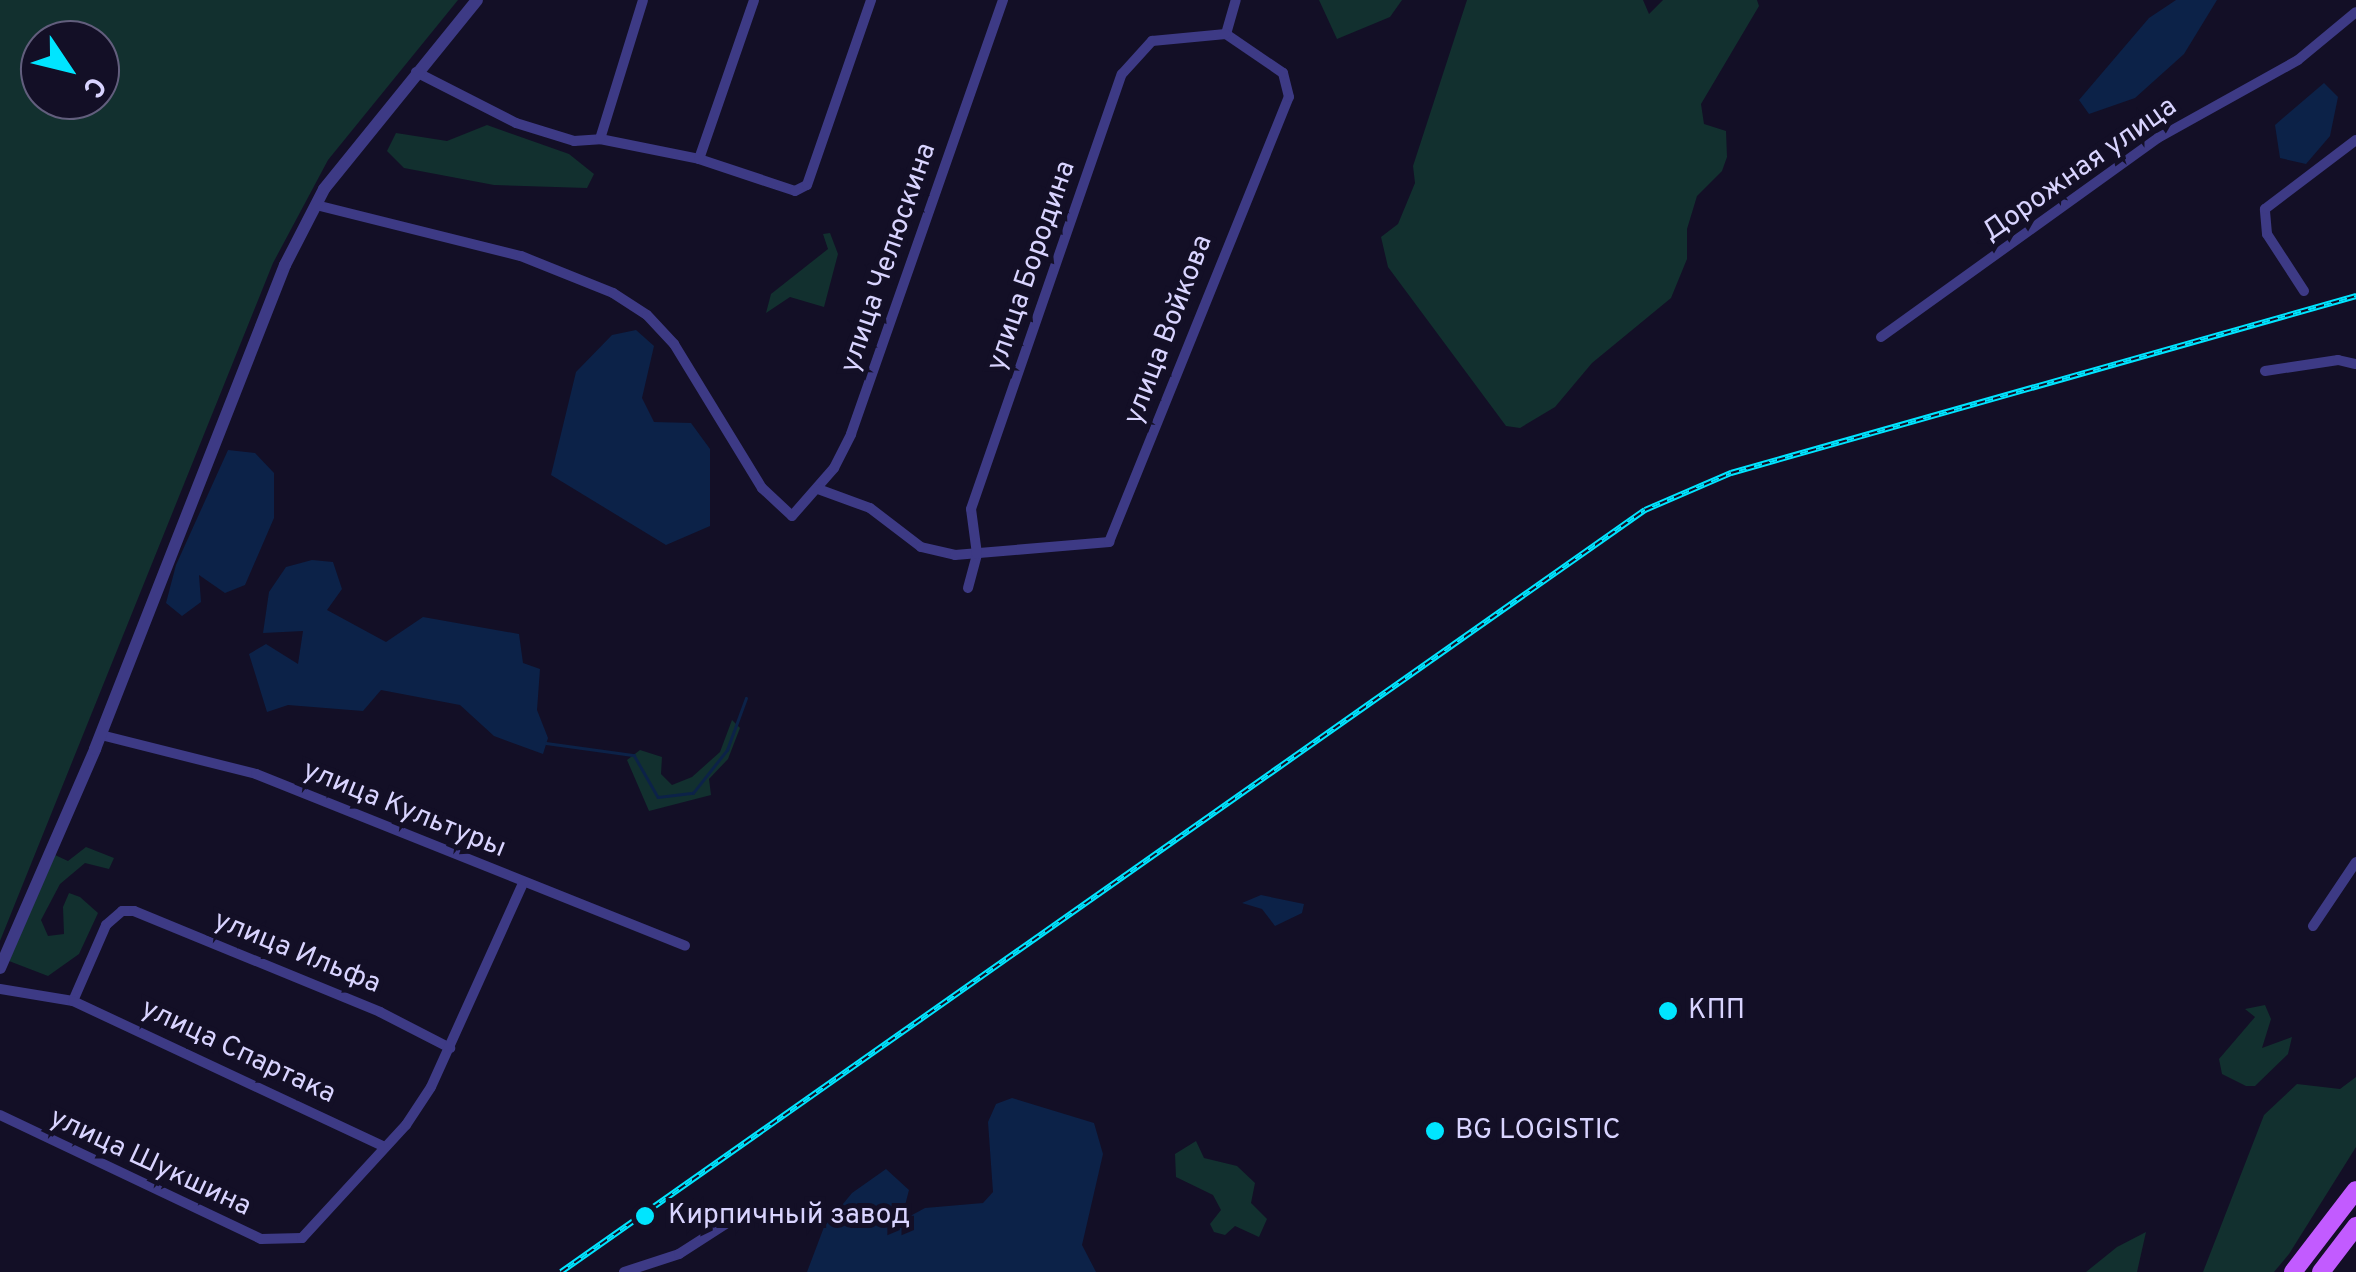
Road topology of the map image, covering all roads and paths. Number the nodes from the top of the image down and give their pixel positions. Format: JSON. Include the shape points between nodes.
{"nodes":[{"id":1,"x":477,"y":0,"type":"edge"},
{"id":2,"x":643,"y":0,"type":"edge"},
{"id":3,"x":754,"y":0,"type":"edge"},
{"id":4,"x":871,"y":0,"type":"edge"},
{"id":5,"x":1003,"y":0,"type":"edge"},
{"id":6,"x":1236,"y":0,"type":"edge"},
{"id":7,"x":2356,"y":12,"type":"edge"},
{"id":8,"x":1226,"y":34,"type":"junction"},
{"id":9,"x":416,"y":72,"type":"junction"},
{"id":10,"x":600,"y":140,"type":"junction"},
{"id":11,"x":2356,"y":140,"type":"edge"},
{"id":12,"x":699,"y":158,"type":"junction"},
{"id":13,"x":316,"y":204,"type":"junction"},
{"id":14,"x":2304,"y":291,"type":"dead end"},
{"id":15,"x":1880,"y":337,"type":"dead end"},
{"id":16,"x":2356,"y":364,"type":"edge"},
{"id":17,"x":2265,"y":371,"type":"dead end"},
{"id":18,"x":818,"y":489,"type":"junction"},
{"id":19,"x":976,"y":554,"type":"junction"},
{"id":20,"x":968,"y":588,"type":"dead end"},
{"id":21,"x":100,"y":735,"type":"junction"},
{"id":22,"x":2356,"y":862,"type":"edge"},
{"id":23,"x":524,"y":884,"type":"junction"},
{"id":24,"x":2314,"y":926,"type":"dead end"},
{"id":25,"x":685,"y":946,"type":"dead end"},
{"id":26,"x":0,"y":968,"type":"edge"},
{"id":27,"x":0,"y":989,"type":"edge"},
{"id":28,"x":73,"y":1001,"type":"junction"},
{"id":29,"x":450,"y":1048,"type":"junction"},
{"id":30,"x":0,"y":1115,"type":"edge"},
{"id":31,"x":384,"y":1146,"type":"junction"},
{"id":32,"x":2356,"y":1190,"type":"edge"},
{"id":33,"x":749,"y":1210,"type":"dead end"},
{"id":34,"x":2356,"y":1226,"type":"edge"},
{"id":35,"x":624,"y":1272,"type":"edge"},
{"id":36,"x":2293,"y":1272,"type":"edge"},
{"id":37,"x":2321,"y":1272,"type":"edge"}],
"edges":[{"from":1,"to":9,"type":"street"},
{"from":2,"to":10,"type":"street"},
{"from":3,"to":12,"type":"street"},
{"from":4,"to":12,"type":"street","via":[[808,185],[776,189]]},
{"from":5,"to":18,"type":"street","name":"улица Челюскина","via":[[851,434]]},
{"from":6,"to":8,"type":"street"},
{"from":7,"to":15,"type":"street","name":"Дорожная улица","via":[[2298,60],[2158,138]]},
{"from":8,"to":19,"type":"street","name":"улица Бородина","via":[[1152,42],[1122,74],[971,509]]},
{"from":8,"to":19,"type":"street","name":"улица Войкова","via":[[1290,84],[1109,542]]},
{"from":9,"to":10,"type":"street","via":[[516,123],[574,141]]},
{"from":9,"to":13,"type":"street"},
{"from":10,"to":12,"type":"street"},
{"from":11,"to":14,"type":"street","via":[[2265,209],[2267,234]]},
{"from":13,"to":18,"type":"street","name":"улица Челюскина","via":[[534,261],[613,293],[674,344],[762,488],[792,516]]},
{"from":13,"to":21,"type":"street","via":[[285,265]]},
{"from":16,"to":17,"type":"street","via":[[2338,360]]},
{"from":18,"to":19,"type":"street","via":[[870,508],[921,547]]},
{"from":19,"to":20,"type":"street","name":"улица Бородина"},
{"from":21,"to":23,"type":"street","name":"улица Культуры","via":[[256,774]]},
{"from":21,"to":26,"type":"street"},
{"from":22,"to":24,"type":"street"},
{"from":23,"to":25,"type":"street","name":"улица Культуры"},
{"from":23,"to":29,"type":"street"},
{"from":27,"to":28,"type":"street","name":"улица Спартака"},
{"from":28,"to":29,"type":"street","name":"улица Ильфа","via":[[106,925],[122,911],[380,1012]]},
{"from":28,"to":31,"type":"street","name":"улица Спартака"},
{"from":29,"to":31,"type":"street","via":[[406,1125]]},
{"from":30,"to":31,"type":"street","name":"улица Шукшина","via":[[244,1232],[284,1242],[310,1230]]},
{"from":32,"to":36,"type":"main road"},
{"from":33,"to":35,"type":"street","via":[[679,1254]]},
{"from":34,"to":37,"type":"main road"}]}
